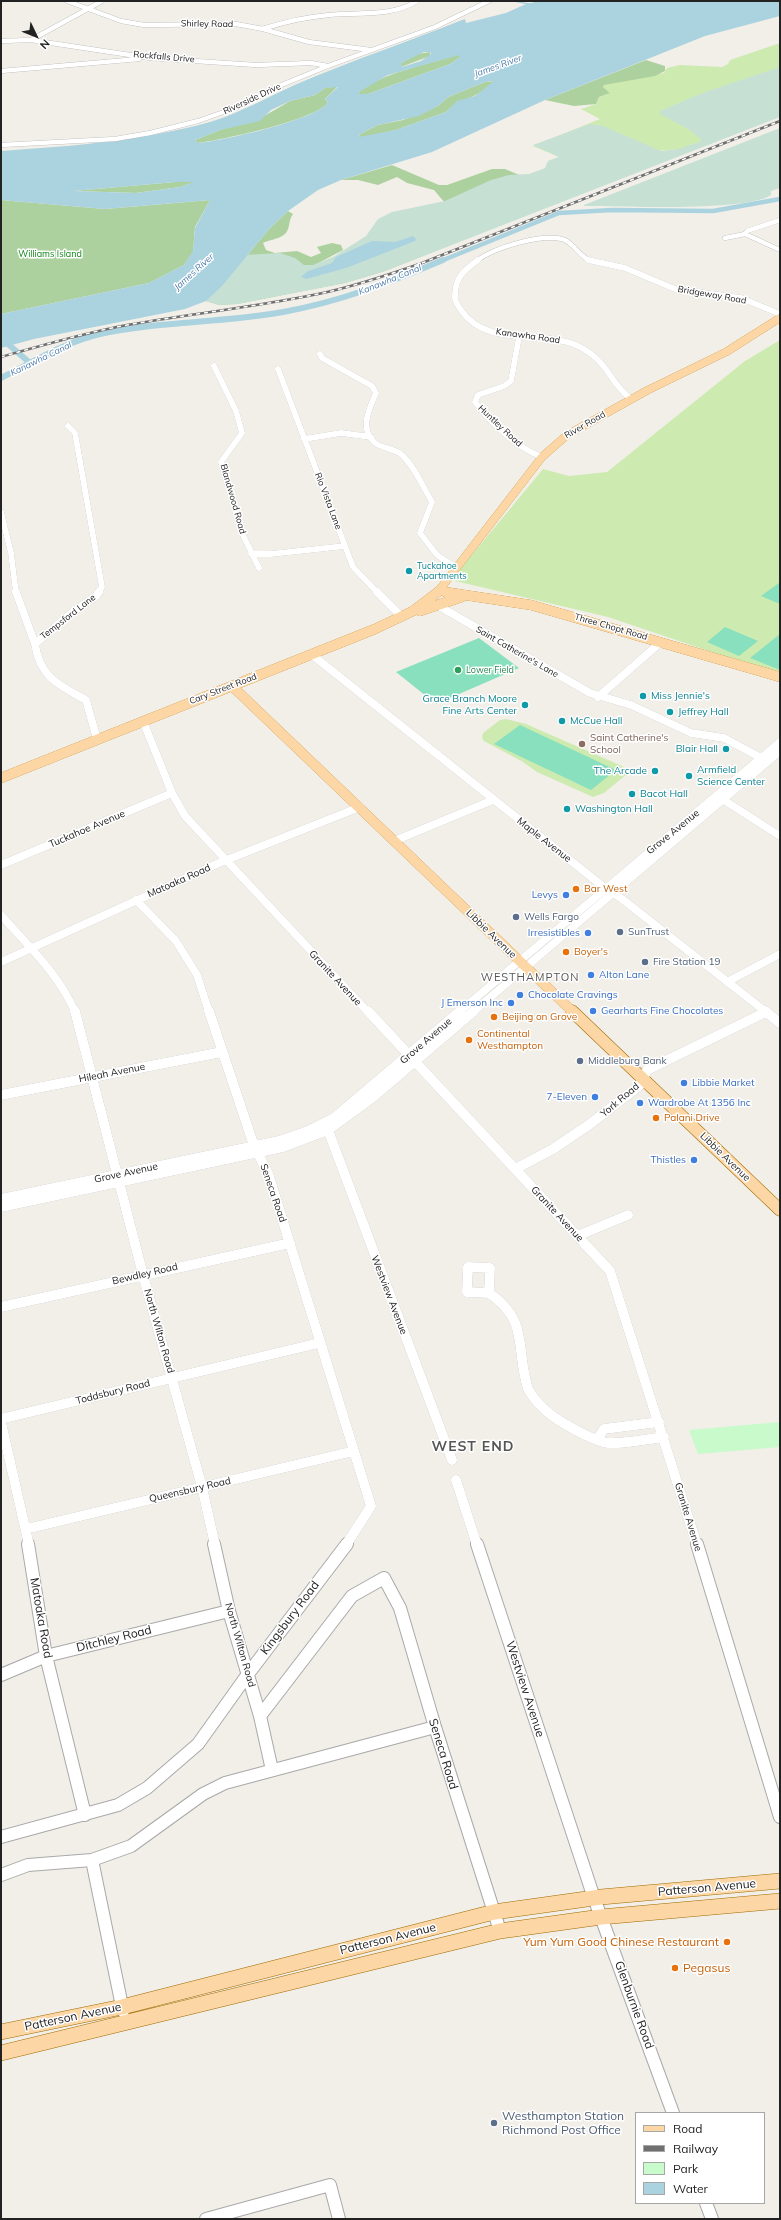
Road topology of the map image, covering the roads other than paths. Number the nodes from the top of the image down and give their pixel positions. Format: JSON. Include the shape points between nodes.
{"nodes":[{"id":1,"x":67,"y":1,"type":"edge"},
{"id":2,"x":102,"y":1,"type":"edge"},
{"id":3,"x":417,"y":1,"type":"edge"},
{"id":4,"x":476,"y":1,"type":"edge"},
{"id":5,"x":488,"y":2,"type":"edge"},
{"id":6,"x":88,"y":9,"type":"junction"},
{"id":7,"x":262,"y":29,"type":"junction"},
{"id":8,"x":31,"y":40,"type":"junction"},
{"id":9,"x":1,"y":41,"type":"edge"},
{"id":10,"x":372,"y":50,"type":"junction"},
{"id":11,"x":150,"y":58,"type":"junction"},
{"id":12,"x":328,"y":66,"type":"junction"},
{"id":13,"x":1,"y":71,"type":"edge"},
{"id":14,"x":1,"y":145,"type":"edge"},
{"id":15,"x":780,"y":220,"type":"edge"},
{"id":16,"x":745,"y":234,"type":"junction"},
{"id":17,"x":725,"y":238,"type":"dead end"},
{"id":18,"x":535,"y":239,"type":"joint"},
{"id":19,"x":780,"y":250,"type":"edge"},
{"id":20,"x":780,"y":314,"type":"edge"},
{"id":21,"x":780,"y":318,"type":"edge"},
{"id":22,"x":519,"y":336,"type":"junction"},
{"id":23,"x":320,"y":354,"type":"dead end"},
{"id":24,"x":214,"y":366,"type":"dead end"},
{"id":25,"x":278,"y":369,"type":"dead end"},
{"id":26,"x":630,"y":399,"type":"junction"},
{"id":27,"x":68,"y":426,"type":"dead end"},
{"id":28,"x":371,"y":437,"type":"junction"},
{"id":29,"x":304,"y":439,"type":"junction"},
{"id":30,"x":542,"y":458,"type":"junction"},
{"id":31,"x":1,"y":512,"type":"edge"},
{"id":32,"x":345,"y":546,"type":"junction"},
{"id":33,"x":251,"y":554,"type":"junction"},
{"id":34,"x":259,"y":568,"type":"dead end"},
{"id":35,"x":457,"y":568,"type":"junction"},
{"id":36,"x":439,"y":590,"type":"junction"},
{"id":37,"x":470,"y":596,"type":"junction"},
{"id":38,"x":437,"y":605,"type":"junction"},
{"id":39,"x":402,"y":617,"type":"junction"},
{"id":40,"x":661,"y":642,"type":"junction"},
{"id":41,"x":35,"y":644,"type":"junction"},
{"id":42,"x":311,"y":654,"type":"junction"},
{"id":43,"x":780,"y":677,"type":"edge"},
{"id":44,"x":232,"y":686,"type":"junction"},
{"id":45,"x":598,"y":697,"type":"junction"},
{"id":46,"x":142,"y":721,"type":"junction"},
{"id":47,"x":97,"y":739,"type":"junction"},
{"id":48,"x":780,"y":742,"type":"edge"},
{"id":49,"x":780,"y":751,"type":"edge"},
{"id":50,"x":765,"y":760,"type":"junction"},
{"id":51,"x":1,"y":778,"type":"edge"},
{"id":52,"x":172,"y":793,"type":"junction"},
{"id":53,"x":721,"y":798,"type":"junction"},
{"id":54,"x":493,"y":800,"type":"junction"},
{"id":55,"x":360,"y":807,"type":"junction"},
{"id":56,"x":780,"y":836,"type":"edge"},
{"id":57,"x":394,"y":841,"type":"junction"},
{"id":58,"x":226,"y":861,"type":"junction"},
{"id":59,"x":1,"y":865,"type":"edge"},
{"id":60,"x":609,"y":890,"type":"junction"},
{"id":61,"x":136,"y":900,"type":"junction"},
{"id":62,"x":1,"y":915,"type":"edge"},
{"id":63,"x":30,"y":948,"type":"junction"},
{"id":64,"x":780,"y":954,"type":"edge"},
{"id":65,"x":1,"y":962,"type":"edge"},
{"id":66,"x":522,"y":964,"type":"junction"},
{"id":67,"x":727,"y":982,"type":"junction"},
{"id":68,"x":766,"y":1012,"type":"junction"},
{"id":69,"x":780,"y":1023,"type":"edge"},
{"id":70,"x":222,"y":1052,"type":"junction"},
{"id":71,"x":412,"y":1059,"type":"junction"},
{"id":72,"x":92,"y":1076,"type":"junction"},
{"id":73,"x":643,"y":1079,"type":"junction"},
{"id":74,"x":1,"y":1095,"type":"edge"},
{"id":75,"x":328,"y":1130,"type":"junction"},
{"id":76,"x":256,"y":1150,"type":"junction"},
{"id":77,"x":515,"y":1169,"type":"junction"},
{"id":78,"x":119,"y":1178,"type":"junction"},
{"id":79,"x":767,"y":1198,"type":"junction"},
{"id":80,"x":1,"y":1199,"type":"edge"},
{"id":81,"x":1,"y":1207,"type":"edge"},
{"id":82,"x":780,"y":1210,"type":"edge"},
{"id":83,"x":628,"y":1215,"type":"dead end"},
{"id":84,"x":780,"y":1216,"type":"edge"},
{"id":85,"x":577,"y":1236,"type":"junction"},
{"id":86,"x":290,"y":1243,"type":"junction"},
{"id":87,"x":143,"y":1275,"type":"junction"},
{"id":88,"x":489,"y":1293,"type":"dead end"},
{"id":89,"x":1,"y":1307,"type":"edge"},
{"id":90,"x":319,"y":1343,"type":"junction"},
{"id":91,"x":172,"y":1377,"type":"junction"},
{"id":92,"x":1,"y":1421,"type":"edge"},
{"id":93,"x":659,"y":1422,"type":"junction"},
{"id":94,"x":664,"y":1437,"type":"junction"},
{"id":95,"x":597,"y":1440,"type":"junction"},
{"id":96,"x":354,"y":1451,"type":"junction"},
{"id":97,"x":452,"y":1460,"type":"dead end"},
{"id":98,"x":456,"y":1480,"type":"dead end"},
{"id":99,"x":202,"y":1487,"type":"junction"},
{"id":100,"x":371,"y":1506,"type":"joint"},
{"id":101,"x":26,"y":1529,"type":"junction"},
{"id":102,"x":229,"y":1611,"type":"junction"},
{"id":103,"x":46,"y":1656,"type":"junction"},
{"id":104,"x":248,"y":1674,"type":"junction"},
{"id":105,"x":1,"y":1675,"type":"edge"},
{"id":106,"x":260,"y":1716,"type":"junction"},
{"id":107,"x":435,"y":1727,"type":"junction"},
{"id":108,"x":272,"y":1770,"type":"junction"},
{"id":109,"x":85,"y":1815,"type":"junction"},
{"id":110,"x":780,"y":1817,"type":"edge"},
{"id":111,"x":1,"y":1837,"type":"edge"},
{"id":112,"x":92,"y":1860,"type":"junction"},
{"id":113,"x":1,"y":1875,"type":"edge"},
{"id":114,"x":780,"y":1881,"type":"edge"},
{"id":115,"x":594,"y":1898,"type":"junction"},
{"id":116,"x":780,"y":1901,"type":"edge"},
{"id":117,"x":494,"y":1912,"type":"junction"},
{"id":118,"x":601,"y":1917,"type":"junction"},
{"id":119,"x":500,"y":1932,"type":"junction"},
{"id":120,"x":124,"y":2014,"type":"junction"},
{"id":121,"x":1,"y":2032,"type":"edge"},
{"id":122,"x":1,"y":2053,"type":"edge"},
{"id":123,"x":673,"y":2112,"type":"edge"},
{"id":124,"x":706,"y":2204,"type":"edge"},
{"id":125,"x":206,"y":2219,"type":"edge"},
{"id":126,"x":339,"y":2219,"type":"edge"},
{"id":127,"x":712,"y":2219,"type":"edge"}],
"edges":[{"from":1,"to":6,"type":"street","name":"Shirley Road"},
{"from":2,"to":6,"type":"street"},
{"from":3,"to":7,"type":"street","via":[[392,10],[328,15],[285,22]]},
{"from":4,"to":5,"type":"street"},
{"from":5,"to":10,"type":"street","name":"Riverside Drive","via":[[435,27]]},
{"from":6,"to":7,"type":"street","name":"Shirley Road","via":[[121,21],[144,24],[216,23]]},
{"from":6,"to":8,"type":"street"},
{"from":7,"to":10,"type":"street","name":"Shirley Road","via":[[309,42]]},
{"from":8,"to":9,"type":"street","name":"Rockfalls Drive"},
{"from":8,"to":11,"type":"street","name":"Rockfalls Drive"},
{"from":10,"to":12,"type":"street","name":"Riverside Drive"},
{"from":11,"to":12,"type":"street","name":"Rockfalls Drive","via":[[256,65],[311,63]]},
{"from":11,"to":13,"type":"street"},
{"from":12,"to":14,"type":"street","name":"Riverside Drive","via":[[227,112],[150,133],[95,140]]},
{"from":15,"to":16,"type":"street","via":[[747,231]]},
{"from":16,"to":17,"type":"street"},
{"from":16,"to":19,"type":"street","via":[[746,237]]},
{"from":18,"to":20,"type":"street","name":"Bridgeway Road","via":[[562,239],[574,245],[578,254],[590,262],[623,267],[673,288],[740,298]]},
{"from":18,"to":22,"type":"street","name":"Kanawha Road","via":[[516,243],[478,260],[460,274],[454,286],[455,300],[466,318],[488,330]]},
{"from":21,"to":26,"type":"main road","name":"River Road","via":[[726,352]]},
{"from":22,"to":26,"type":"street","name":"Kanawha Road","via":[[556,339],[582,348],[607,368]]},
{"from":22,"to":30,"type":"street","name":"Huntley Road","via":[[510,381],[504,386],[478,395],[475,402],[520,445]]},
{"from":23,"to":28,"type":"street","via":[[322,358],[372,386],[376,393],[366,417]]},
{"from":24,"to":33,"type":"street","name":"Blandwood Road","via":[[236,411],[242,433],[221,462],[242,533]]},
{"from":25,"to":29,"type":"street","name":"Rio Vista Lane"},
{"from":26,"to":30,"type":"main road","name":"River Road","via":[[567,435]]},
{"from":27,"to":41,"type":"street","name":"Tempsford Lane","via":[[75,433],[102,587],[96,596]]},
{"from":28,"to":29,"type":"street","via":[[340,433]]},
{"from":28,"to":35,"type":"street","via":[[374,442],[401,454],[407,461],[432,502],[420,533],[437,555]]},
{"from":29,"to":32,"type":"street","name":"Rio Vista Lane"},
{"from":30,"to":35,"type":"main road","name":"River Road"},
{"from":31,"to":41,"type":"street","via":[[11,553],[14,586]]},
{"from":32,"to":33,"type":"street"},
{"from":32,"to":39,"type":"street","name":"Rio Vista Lane","via":[[353,567]]},
{"from":33,"to":34,"type":"street","name":"Blandwood Road"},
{"from":35,"to":36,"type":"main road","name":"River Road"},
{"from":36,"to":37,"type":"main road","name":"Three Chopt Road"},
{"from":36,"to":39,"type":"main road","name":"Cary Street Road","via":[[422,605]]},
{"from":37,"to":38,"type":"main road","via":[[455,598]]},
{"from":37,"to":40,"type":"main road","name":"Three Chopt Road","via":[[531,605]]},
{"from":38,"to":39,"type":"main road"},
{"from":38,"to":45,"type":"street","name":"Saint Catherine's Lane"},
{"from":39,"to":42,"type":"main road","name":"Cary Street Road"},
{"from":40,"to":43,"type":"main road","name":"Three Chopt Road"},
{"from":40,"to":45,"type":"street"},
{"from":41,"to":47,"type":"street","name":"Tempsford Lane","via":[[38,664],[51,679],[86,700]]},
{"from":42,"to":44,"type":"main road","name":"Cary Street Road"},
{"from":42,"to":54,"type":"street","name":"Maple Avenue"},
{"from":44,"to":46,"type":"main road","name":"Cary Street Road"},
{"from":44,"to":55,"type":"main road","name":"Libbie Avenue"},
{"from":45,"to":50,"type":"street","name":"Saint Catherine's Lane","via":[[631,705],[691,733],[724,738]]},
{"from":46,"to":47,"type":"main road","name":"Cary Street Road"},
{"from":46,"to":52,"type":"street","name":"Granite Avenue"},
{"from":47,"to":51,"type":"main road","name":"Cary Street Road"},
{"from":48,"to":50,"type":"street","name":"Grove Avenue"},
{"from":49,"to":50,"type":"street","name":"Grove Avenue"},
{"from":50,"to":53,"type":"street","name":"Grove Avenue"},
{"from":52,"to":58,"type":"street","name":"Granite Avenue","via":[[185,816]]},
{"from":52,"to":59,"type":"street","name":"Tuckahoe Avenue"},
{"from":53,"to":56,"type":"street"},
{"from":53,"to":60,"type":"street","name":"Grove Avenue"},
{"from":54,"to":57,"type":"street"},
{"from":54,"to":60,"type":"street","name":"Maple Avenue"},
{"from":55,"to":57,"type":"main road","name":"Libbie Avenue"},
{"from":55,"to":58,"type":"street","name":"Matoaka Road"},
{"from":57,"to":66,"type":"main road","name":"Libbie Avenue"},
{"from":58,"to":61,"type":"street","name":"Matoaka Road"},
{"from":58,"to":71,"type":"street","name":"Granite Avenue"},
{"from":60,"to":66,"type":"street","name":"Grove Avenue"},
{"from":60,"to":67,"type":"street","name":"Maple Avenue"},
{"from":61,"to":63,"type":"street","name":"Matoaka Road"},
{"from":61,"to":70,"type":"street","name":"Seneca Road","via":[[176,941],[194,970]]},
{"from":62,"to":63,"type":"street","name":"North Wilton Road"},
{"from":63,"to":65,"type":"street","name":"Matoaka Road"},
{"from":63,"to":72,"type":"street","name":"North Wilton Road","via":[[67,993],[77,1016]]},
{"from":64,"to":67,"type":"street"},
{"from":66,"to":71,"type":"street","name":"Grove Avenue"},
{"from":66,"to":73,"type":"main road","name":"Libbie Avenue"},
{"from":67,"to":68,"type":"street","name":"Maple Avenue"},
{"from":68,"to":69,"type":"street","name":"Maple Avenue"},
{"from":68,"to":73,"type":"street","name":"York Road","via":[[647,1070]]},
{"from":70,"to":72,"type":"street","name":"Hileah Avenue"},
{"from":70,"to":76,"type":"street","name":"Seneca Road"},
{"from":71,"to":75,"type":"street","name":"Grove Avenue","via":[[354,1113]]},
{"from":71,"to":76,"type":"street","name":"Grove Avenue","via":[[334,1118],[294,1137]]},
{"from":71,"to":77,"type":"street","name":"Granite Avenue"},
{"from":72,"to":74,"type":"street","name":"Hileah Avenue"},
{"from":72,"to":78,"type":"street","name":"North Wilton Road"},
{"from":73,"to":77,"type":"street","name":"York Road","via":[[640,1085],[574,1136]]},
{"from":73,"to":79,"type":"main road","name":"Libbie Avenue"},
{"from":75,"to":76,"type":"street","name":"Grove Avenue","via":[[289,1146]]},
{"from":75,"to":97,"type":"street","name":"Westview Avenue"},
{"from":76,"to":78,"type":"street","name":"Grove Avenue"},
{"from":76,"to":86,"type":"street","name":"Seneca Road","via":[[268,1173]]},
{"from":77,"to":85,"type":"street","name":"Granite Avenue"},
{"from":78,"to":80,"type":"street","name":"Grove Avenue"},
{"from":78,"to":81,"type":"street","name":"Grove Avenue"},
{"from":78,"to":87,"type":"street","name":"North Wilton Road"},
{"from":79,"to":82,"type":"main road","name":"Libbie Avenue"},
{"from":79,"to":84,"type":"main road","name":"Libbie Avenue"},
{"from":83,"to":85,"type":"street"},
{"from":85,"to":93,"type":"street","name":"Granite Avenue","via":[[610,1271]]},
{"from":86,"to":87,"type":"street","name":"Bewdley Road"},
{"from":86,"to":90,"type":"street","name":"Seneca Road"},
{"from":87,"to":89,"type":"street","name":"Bewdley Road"},
{"from":87,"to":91,"type":"street","name":"North Wilton Road"},
{"from":88,"to":95,"type":"street","via":[[498,1298],[517,1323],[521,1335],[525,1379],[530,1392],[546,1412],[566,1426]]},
{"from":90,"to":91,"type":"street","name":"Toddsbury Road"},
{"from":90,"to":96,"type":"street","name":"Seneca Road"},
{"from":91,"to":92,"type":"street","name":"Toddsbury Road"},
{"from":91,"to":99,"type":"street","name":"North Wilton Road"},
{"from":92,"to":101,"type":"street","name":"Matoaka Road"},
{"from":93,"to":94,"type":"street","name":"Granite Avenue"},
{"from":93,"to":95,"type":"street","via":[[604,1429]]},
{"from":94,"to":95,"type":"street","via":[[609,1443]]},
{"from":94,"to":110,"type":"street","name":"Granite Avenue"},
{"from":96,"to":99,"type":"street","name":"Queensbury Road"},
{"from":96,"to":100,"type":"street","name":"Seneca Road"},
{"from":98,"to":115,"type":"street","name":"Westview Avenue"},
{"from":99,"to":101,"type":"street","name":"Queensbury Road"},
{"from":99,"to":102,"type":"street","name":"North Wilton Road"},
{"from":100,"to":104,"type":"street","name":"Kingsbury Road","via":[[356,1531]]},
{"from":101,"to":103,"type":"street","name":"Matoaka Road"},
{"from":102,"to":103,"type":"street","name":"Ditchley Road"},
{"from":102,"to":104,"type":"street","name":"North Wilton Road"},
{"from":103,"to":105,"type":"street","name":"Ditchley Road"},
{"from":103,"to":109,"type":"street","name":"Matoaka Road"},
{"from":104,"to":106,"type":"street","name":"North Wilton Road"},
{"from":104,"to":109,"type":"street","name":"Kingsbury Road","via":[[198,1744],[147,1788],[118,1805]]},
{"from":106,"to":107,"type":"street","name":"Seneca Road","via":[[352,1596],[384,1578],[400,1608]]},
{"from":106,"to":108,"type":"street","name":"North Wilton Road"},
{"from":107,"to":108,"type":"street"},
{"from":107,"to":117,"type":"street","name":"Seneca Road"},
{"from":108,"to":112,"type":"street","via":[[226,1783],[203,1794],[131,1846]]},
{"from":109,"to":111,"type":"street","name":"Kingsbury Road"},
{"from":112,"to":113,"type":"street","via":[[28,1865]]},
{"from":112,"to":120,"type":"street"},
{"from":114,"to":115,"type":"main road","name":"Patterson Avenue"},
{"from":115,"to":117,"type":"main road","name":"Patterson Avenue"},
{"from":115,"to":118,"type":"street","name":"Glenburnie Road"},
{"from":116,"to":118,"type":"main road","name":"Patterson Avenue"},
{"from":117,"to":119,"type":"street","name":"Seneca Road"},
{"from":117,"to":120,"type":"main road","name":"Patterson Avenue"},
{"from":118,"to":119,"type":"main road","name":"Patterson Avenue"},
{"from":118,"to":123,"type":"street","name":"Glenburnie Road"},
{"from":119,"to":120,"type":"main road","name":"Patterson Avenue"},
{"from":120,"to":121,"type":"main road","name":"Patterson Avenue"},
{"from":120,"to":122,"type":"main road","name":"Patterson Avenue"},
{"from":124,"to":127,"type":"street"},
{"from":125,"to":126,"type":"street","via":[[330,2185]]}]}
